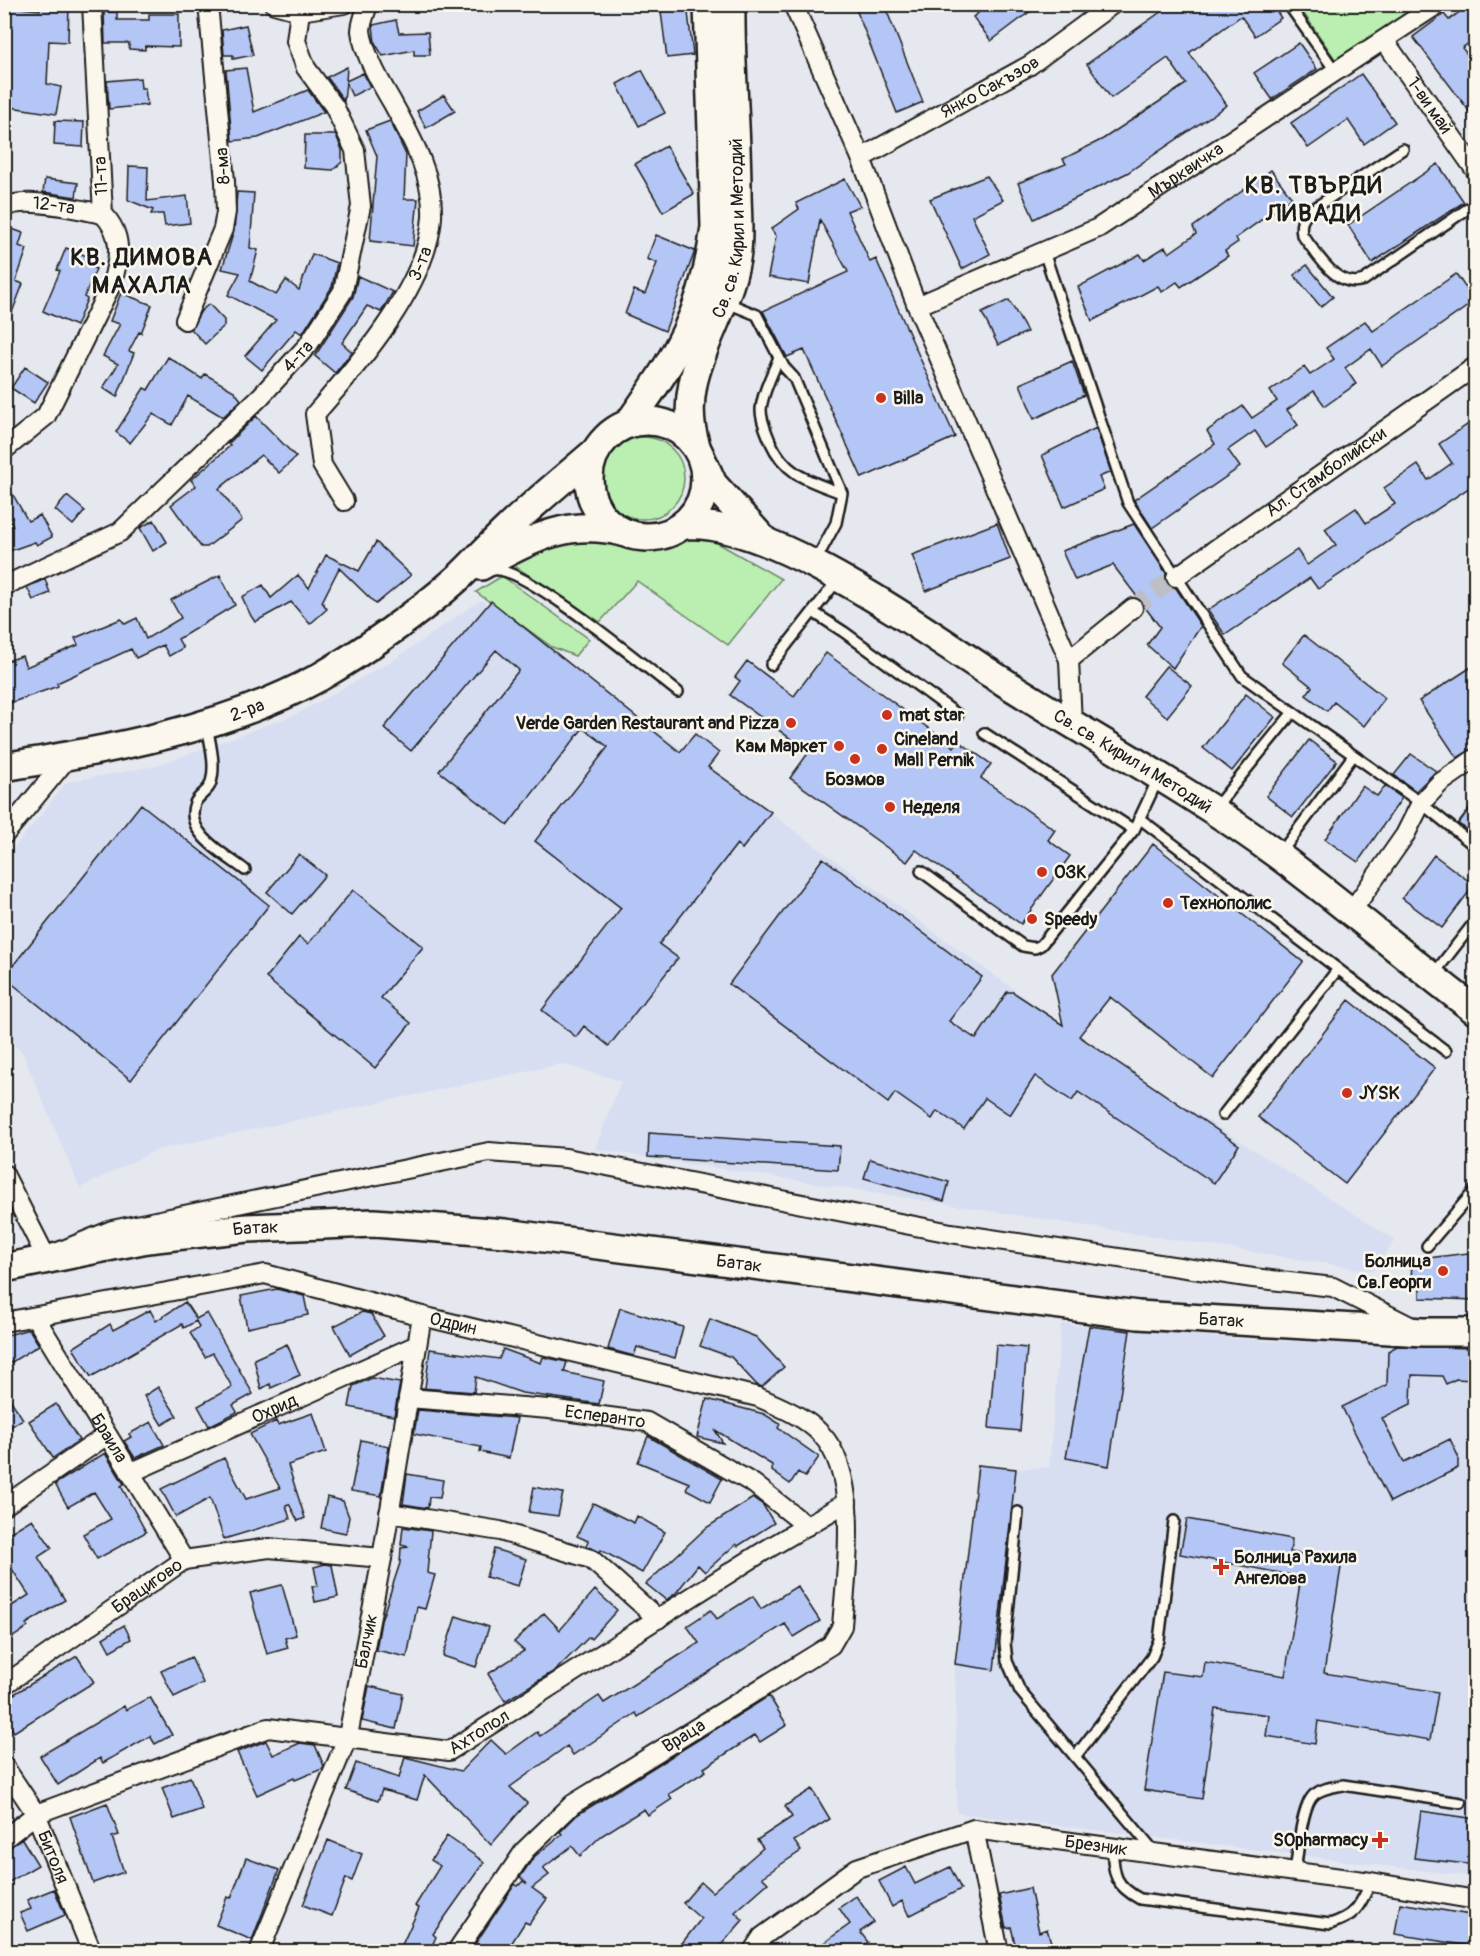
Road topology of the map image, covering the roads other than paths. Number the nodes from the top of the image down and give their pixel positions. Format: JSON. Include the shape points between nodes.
{"nodes":[{"id":1,"x":92,"y":4,"type":"edge"},
{"id":2,"x":208,"y":4,"type":"edge"},
{"id":3,"x":274,"y":4,"type":"edge"},
{"id":4,"x":344,"y":4,"type":"edge"},
{"id":5,"x":368,"y":4,"type":"edge"},
{"id":6,"x":708,"y":4,"type":"edge"},
{"id":7,"x":731,"y":4,"type":"edge"},
{"id":8,"x":793,"y":4,"type":"edge"},
{"id":9,"x":1113,"y":4,"type":"edge"},
{"id":10,"x":1288,"y":4,"type":"edge"},
{"id":11,"x":1438,"y":4,"type":"edge"},
{"id":12,"x":300,"y":11,"type":"junction"},
{"id":13,"x":1384,"y":40,"type":"junction"},
{"id":14,"x":1335,"y":72,"type":"junction"},
{"id":15,"x":1403,"y":149,"type":"dead end"},
{"id":16,"x":861,"y":158,"type":"junction"},
{"id":17,"x":1472,"y":160,"type":"edge"},
{"id":18,"x":1476,"y":203,"type":"edge"},
{"id":19,"x":4,"y":208,"type":"edge"},
{"id":20,"x":103,"y":214,"type":"junction"},
{"id":21,"x":1044,"y":252,"type":"junction"},
{"id":22,"x":722,"y":302,"type":"junction"},
{"id":23,"x":917,"y":306,"type":"junction"},
{"id":24,"x":185,"y":320,"type":"dead end"},
{"id":25,"x":778,"y":357,"type":"junction"},
{"id":26,"x":1476,"y":366,"type":"edge"},
{"id":27,"x":629,"y":423,"type":"junction"},
{"id":28,"x":4,"y":450,"type":"edge"},
{"id":29,"x":596,"y":451,"type":"junction"},
{"id":30,"x":700,"y":454,"type":"junction"},
{"id":31,"x":842,"y":493,"type":"junction"},
{"id":32,"x":344,"y":501,"type":"dead end"},
{"id":33,"x":684,"y":525,"type":"junction"},
{"id":34,"x":625,"y":533,"type":"junction"},
{"id":35,"x":768,"y":544,"type":"junction"},
{"id":36,"x":813,"y":565,"type":"junction"},
{"id":37,"x":1176,"y":577,"type":"junction"},
{"id":38,"x":458,"y":578,"type":"junction"},
{"id":39,"x":838,"y":579,"type":"junction"},
{"id":40,"x":4,"y":586,"type":"edge"},
{"id":41,"x":1133,"y":608,"type":"tunnel mouth"},
{"id":42,"x":813,"y":612,"type":"junction"},
{"id":43,"x":1069,"y":660,"type":"junction"},
{"id":44,"x":771,"y":665,"type":"dead end"},
{"id":45,"x":678,"y":692,"type":"dead end"},
{"id":46,"x":1293,"y":712,"type":"junction"},
{"id":47,"x":958,"y":715,"type":"dead end"},
{"id":48,"x":206,"y":723,"type":"junction"},
{"id":49,"x":1072,"y":723,"type":"junction"},
{"id":50,"x":984,"y":733,"type":"dead end"},
{"id":51,"x":69,"y":756,"type":"junction"},
{"id":52,"x":1353,"y":756,"type":"junction"},
{"id":53,"x":1476,"y":758,"type":"edge"},
{"id":54,"x":4,"y":767,"type":"edge"},
{"id":55,"x":1159,"y":777,"type":"junction"},
{"id":56,"x":1421,"y":803,"type":"junction"},
{"id":57,"x":1212,"y":812,"type":"junction"},
{"id":58,"x":1139,"y":818,"type":"junction"},
{"id":59,"x":1134,"y":830,"type":"junction"},
{"id":60,"x":4,"y":835,"type":"edge"},
{"id":61,"x":1476,"y":847,"type":"edge"},
{"id":62,"x":1278,"y":855,"type":"junction"},
{"id":63,"x":245,"y":870,"type":"dead end"},
{"id":64,"x":921,"y":871,"type":"dead end"},
{"id":65,"x":1351,"y":912,"type":"junction"},
{"id":66,"x":1476,"y":920,"type":"edge"},
{"id":67,"x":1338,"y":969,"type":"junction"},
{"id":68,"x":1431,"y":977,"type":"junction"},
{"id":69,"x":1476,"y":1011,"type":"edge"},
{"id":70,"x":1446,"y":1051,"type":"dead end"},
{"id":71,"x":1224,"y":1115,"type":"dead end"},
{"id":72,"x":4,"y":1174,"type":"edge"},
{"id":73,"x":1476,"y":1189,"type":"edge"},
{"id":74,"x":1427,"y":1246,"type":"dead end"},
{"id":75,"x":46,"y":1257,"type":"junction"},
{"id":76,"x":4,"y":1268,"type":"edge"},
{"id":77,"x":422,"y":1316,"type":"junction"},
{"id":78,"x":35,"y":1317,"type":"junction"},
{"id":79,"x":4,"y":1322,"type":"edge"},
{"id":80,"x":1423,"y":1332,"type":"junction"},
{"id":81,"x":1476,"y":1332,"type":"edge"},
{"id":82,"x":417,"y":1345,"type":"junction"},
{"id":83,"x":408,"y":1398,"type":"junction"},
{"id":84,"x":107,"y":1435,"type":"junction"},
{"id":85,"x":130,"y":1473,"type":"junction"},
{"id":86,"x":847,"y":1502,"type":"junction"},
{"id":87,"x":4,"y":1506,"type":"edge"},
{"id":88,"x":1018,"y":1512,"type":"dead end"},
{"id":89,"x":389,"y":1514,"type":"junction"},
{"id":90,"x":1174,"y":1521,"type":"dead end"},
{"id":91,"x":807,"y":1526,"type":"junction"},
{"id":92,"x":382,"y":1558,"type":"junction"},
{"id":93,"x":184,"y":1560,"type":"junction"},
{"id":94,"x":658,"y":1618,"type":"junction"},
{"id":95,"x":4,"y":1685,"type":"edge"},
{"id":96,"x":348,"y":1736,"type":"junction"},
{"id":97,"x":1075,"y":1757,"type":"junction"},
{"id":98,"x":4,"y":1766,"type":"edge"},
{"id":99,"x":1461,"y":1803,"type":"dead end"},
{"id":100,"x":36,"y":1814,"type":"junction"},
{"id":101,"x":974,"y":1829,"type":"junction"},
{"id":102,"x":4,"y":1839,"type":"edge"},
{"id":103,"x":1112,"y":1847,"type":"junction"},
{"id":104,"x":1156,"y":1853,"type":"junction"},
{"id":105,"x":1295,"y":1872,"type":"junction"},
{"id":106,"x":1371,"y":1881,"type":"junction"},
{"id":107,"x":1476,"y":1900,"type":"edge"},
{"id":108,"x":92,"y":1952,"type":"edge"},
{"id":109,"x":259,"y":1952,"type":"edge"},
{"id":110,"x":456,"y":1952,"type":"edge"},
{"id":111,"x":752,"y":1952,"type":"edge"},
{"id":112,"x":999,"y":1952,"type":"edge"}],
"edges":[{"from":1,"to":20,"type":"street","name":"11-та"},
{"from":2,"to":24,"type":"street","name":"8-ма","via":[[226,212],[223,229]]},
{"from":3,"to":12,"type":"street"},
{"from":4,"to":12,"type":"street"},
{"from":5,"to":32,"type":"street","name":"3-та","via":[[361,30],[381,82],[419,155],[429,187],[432,216],[416,275],[361,362],[315,414],[322,465]]},
{"from":6,"to":27,"type":"main road","name":"Св. св. Кирил и Методий","via":[[714,227],[711,255],[700,302],[678,352]]},
{"from":7,"to":22,"type":"main road","name":"Св. св. Кирил и Методий","via":[[736,256]]},
{"from":8,"to":16,"type":"street"},
{"from":9,"to":16,"type":"street","name":"Янко Сакъзов","via":[[1030,65]]},
{"from":10,"to":14,"type":"lane"},
{"from":11,"to":13,"type":"street","name":"Мърквичка"},
{"from":12,"to":40,"type":"street","name":"4-та","via":[[296,41],[306,68],[334,106],[355,150],[361,206],[343,291],[308,345],[261,396],[120,532]]},
{"from":13,"to":14,"type":"street","name":"Мърквичка"},
{"from":13,"to":17,"type":"street","name":"1-ви май"},
{"from":14,"to":21,"type":"street","name":"Мърквичка","via":[[1098,228]]},
{"from":15,"to":18,"type":"lane","via":[[1303,218],[1302,235],[1339,278],[1347,283],[1364,280]]},
{"from":16,"to":23,"type":"street"},
{"from":19,"to":20,"type":"street","name":"12-та","via":[[16,202],[34,203]]},
{"from":20,"to":28,"type":"street","name":"11-та","via":[[119,236],[112,283],[46,416]]},
{"from":21,"to":23,"type":"street","name":"Мърквичка"},
{"from":21,"to":37,"type":"lane","via":[[1128,503]]},
{"from":22,"to":25,"type":"lane","via":[[757,315]]},
{"from":22,"to":30,"type":"main road","name":"Св. св. Кирил и Методий","via":[[690,392],[688,414]]},
{"from":23,"to":43,"type":"street"},
{"from":25,"to":31,"type":"lane","via":[[794,378]]},
{"from":25,"to":31,"type":"lane","via":[[761,410],[775,452],[788,470]]},
{"from":26,"to":37,"type":"street","name":"Ал. Стамболийски"},
{"from":27,"to":29,"type":"main road","via":[[610,434]]},
{"from":27,"to":30,"type":"main road","via":[[648,420],[666,424],[683,433]]},
{"from":29,"to":34,"type":"main road","via":[[590,469],[590,489],[596,507],[608,523]]},
{"from":29,"to":38,"type":"main road","name":"2-ра","via":[[507,528]]},
{"from":30,"to":33,"type":"main road","via":[[706,479],[703,497]]},
{"from":30,"to":35,"type":"main road","name":"Св. св. Кирил и Методий","via":[[713,484]]},
{"from":31,"to":36,"type":"lane","via":[[836,523]]},
{"from":33,"to":34,"type":"main road","via":[[656,537]]},
{"from":33,"to":35,"type":"main road","name":"Св. св. Кирил и Методий","via":[[705,523]]},
{"from":34,"to":38,"type":"main road","name":"2-ра","via":[[573,527],[550,532]]},
{"from":35,"to":36,"type":"main road","name":"Св. св. Кирил и Методий"},
{"from":36,"to":39,"type":"main road","name":"Св. св. Кирил и Методий"},
{"from":37,"to":46,"type":"lane","via":[[1242,676]]},
{"from":38,"to":45,"type":"lane","via":[[500,569],[513,573],[539,587]]},
{"from":38,"to":48,"type":"main road","name":"2-ра","via":[[373,642],[318,677]]},
{"from":39,"to":42,"type":"lane"},
{"from":39,"to":49,"type":"main road","name":"Св. св. Кирил и Методий"},
{"from":41,"to":43,"type":"street"},
{"from":42,"to":44,"type":"lane"},
{"from":42,"to":47,"type":"lane"},
{"from":43,"to":49,"type":"street"},
{"from":46,"to":52,"type":"lane"},
{"from":46,"to":57,"type":"lane"},
{"from":48,"to":51,"type":"main road","name":"2-ра"},
{"from":48,"to":63,"type":"lane","via":[[213,768],[210,787],[195,802],[193,819],[204,839]]},
{"from":49,"to":55,"type":"main road","name":"Св. св. Кирил и Методий"},
{"from":50,"to":59,"type":"lane"},
{"from":51,"to":54,"type":"main road","name":"2-ра"},
{"from":51,"to":60,"type":"street"},
{"from":52,"to":56,"type":"lane"},
{"from":52,"to":62,"type":"lane"},
{"from":53,"to":56,"type":"street","via":[[1440,783]]},
{"from":55,"to":57,"type":"main road","name":"Св. св. Кирил и Методий"},
{"from":55,"to":58,"type":"lane"},
{"from":56,"to":61,"type":"lane"},
{"from":56,"to":65,"type":"street","via":[[1405,835]]},
{"from":57,"to":62,"type":"main road","name":"Св. св. Кирил и Методий"},
{"from":58,"to":59,"type":"lane"},
{"from":58,"to":67,"type":"lane"},
{"from":59,"to":64,"type":"lane","via":[[1035,948],[1023,946]]},
{"from":62,"to":65,"type":"main road","name":"Св. св. Кирил и Методий"},
{"from":65,"to":68,"type":"main road","name":"Св. св. Кирил и Методий"},
{"from":66,"to":68,"type":"lane"},
{"from":67,"to":70,"type":"lane"},
{"from":67,"to":71,"type":"lane"},
{"from":68,"to":69,"type":"main road","name":"Св. св. Кирил и Методий"},
{"from":72,"to":75,"type":"street"},
{"from":73,"to":74,"type":"lane"},
{"from":75,"to":76,"type":"main road","name":"Батак"},
{"from":75,"to":80,"type":"main road","name":"Батак","via":[[147,1239],[247,1228],[374,1223],[505,1233],[1138,1315]]},
{"from":75,"to":80,"type":"street","via":[[112,1230],[489,1152],[566,1158],[951,1233],[1333,1287]]},
{"from":77,"to":78,"type":"street","name":"Одрин","via":[[266,1274]]},
{"from":77,"to":82,"type":"street","name":"Балчик"},
{"from":77,"to":86,"type":"street","name":"Одрин","via":[[758,1397],[792,1412],[822,1435],[843,1482]]},
{"from":78,"to":79,"type":"street","name":"Одрин"},
{"from":78,"to":84,"type":"street","name":"Браила"},
{"from":80,"to":81,"type":"main road","name":"Батак"},
{"from":82,"to":83,"type":"street","name":"Балчик"},
{"from":82,"to":85,"type":"street","name":"Охрид"},
{"from":83,"to":89,"type":"street","name":"Балчик"},
{"from":83,"to":91,"type":"street","name":"Есперанто","via":[[549,1409],[646,1422],[754,1484]]},
{"from":84,"to":85,"type":"street","name":"Браила"},
{"from":84,"to":87,"type":"street"},
{"from":85,"to":93,"type":"street","name":"Браила"},
{"from":86,"to":91,"type":"street","name":"Ахтопол"},
{"from":86,"to":110,"type":"street","name":"Враца","via":[[849,1537],[842,1626],[831,1645],[573,1804],[525,1850]]},
{"from":88,"to":97,"type":"lane","via":[[1005,1643],[1007,1661],[1020,1691]]},
{"from":89,"to":92,"type":"street","name":"Балчик"},
{"from":89,"to":94,"type":"street","via":[[500,1531],[591,1559]]},
{"from":90,"to":97,"type":"lane","via":[[1159,1640],[1152,1657]]},
{"from":91,"to":94,"type":"street","name":"Ахтопол"},
{"from":92,"to":93,"type":"street","name":"Брацигово","via":[[269,1548]]},
{"from":92,"to":96,"type":"street","name":"Балчик"},
{"from":93,"to":95,"type":"street","name":"Брацигово"},
{"from":94,"to":96,"type":"street","name":"Ахтопол","via":[[449,1751]]},
{"from":96,"to":100,"type":"street","name":"Ахтопол","via":[[268,1728]]},
{"from":96,"to":109,"type":"street","name":"Балчик"},
{"from":97,"to":104,"type":"lane"},
{"from":98,"to":100,"type":"street","name":"Битоля"},
{"from":99,"to":105,"type":"lane","via":[[1343,1785],[1328,1788],[1314,1794],[1307,1805]]},
{"from":100,"to":102,"type":"street","name":"Ахтопол"},
{"from":100,"to":108,"type":"street","name":"Битоля"},
{"from":101,"to":103,"type":"street","name":"Брезник"},
{"from":101,"to":111,"type":"street","name":"Брезник","via":[[857,1868],[762,1937]]},
{"from":101,"to":112,"type":"street"},
{"from":103,"to":104,"type":"street","name":"Брезник"},
{"from":103,"to":106,"type":"lane","via":[[1114,1876],[1127,1892],[1140,1899],[1318,1923],[1330,1924],[1358,1910]]},
{"from":104,"to":105,"type":"street","name":"Брезник"},
{"from":105,"to":106,"type":"street","name":"Брезник"},
{"from":106,"to":107,"type":"street","name":"Брезник"}]}
